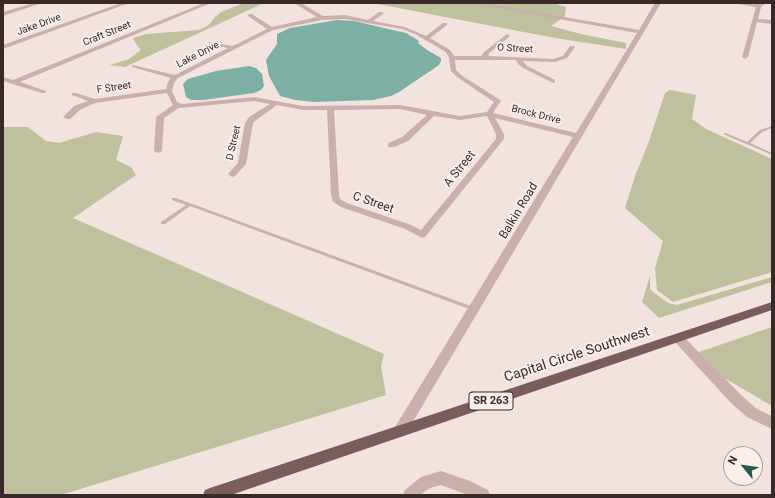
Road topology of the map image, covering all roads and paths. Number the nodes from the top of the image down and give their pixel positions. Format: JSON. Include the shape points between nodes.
{"nodes":[{"id":1,"x":38,"y":3,"type":"edge"},
{"id":2,"x":126,"y":3,"type":"edge"},
{"id":3,"x":208,"y":3,"type":"edge"},
{"id":4,"x":312,"y":3,"type":"edge"},
{"id":5,"x":658,"y":3,"type":"edge"},
{"id":6,"x":736,"y":3,"type":"edge"},
{"id":7,"x":299,"y":4,"type":"edge"},
{"id":8,"x":484,"y":5,"type":"dead end"},
{"id":9,"x":761,"y":5,"type":"edge"},
{"id":10,"x":381,"y":13,"type":"dead end"},
{"id":11,"x":3,"y":14,"type":"edge"},
{"id":12,"x":250,"y":15,"type":"dead end"},
{"id":13,"x":322,"y":18,"type":"junction"},
{"id":14,"x":370,"y":20,"type":"junction"},
{"id":15,"x":755,"y":20,"type":"junction"},
{"id":16,"x":772,"y":22,"type":"edge"},
{"id":17,"x":445,"y":24,"type":"dead end"},
{"id":18,"x":271,"y":29,"type":"junction"},
{"id":19,"x":641,"y":32,"type":"junction"},
{"id":20,"x":507,"y":36,"type":"dead end"},
{"id":21,"x":426,"y":38,"type":"junction"},
{"id":22,"x":212,"y":43,"type":"dead end"},
{"id":23,"x":3,"y":47,"type":"edge"},
{"id":24,"x":234,"y":48,"type":"junction"},
{"id":25,"x":572,"y":48,"type":"dead end"},
{"id":26,"x":746,"y":57,"type":"dead end"},
{"id":27,"x":452,"y":58,"type":"junction"},
{"id":28,"x":486,"y":58,"type":"junction"},
{"id":29,"x":519,"y":59,"type":"junction"},
{"id":30,"x":134,"y":66,"type":"dead end"},
{"id":31,"x":176,"y":77,"type":"junction"},
{"id":32,"x":3,"y":79,"type":"edge"},
{"id":33,"x":553,"y":81,"type":"dead end"},
{"id":34,"x":14,"y":82,"type":"junction"},
{"id":35,"x":169,"y":91,"type":"junction"},
{"id":36,"x":44,"y":92,"type":"dead end"},
{"id":37,"x":74,"y":94,"type":"dead end"},
{"id":38,"x":94,"y":101,"type":"junction"},
{"id":39,"x":276,"y":103,"type":"junction"},
{"id":40,"x":178,"y":105,"type":"junction"},
{"id":41,"x":330,"y":108,"type":"junction"},
{"id":42,"x":432,"y":114,"type":"junction"},
{"id":43,"x":489,"y":114,"type":"junction"},
{"id":44,"x":67,"y":117,"type":"dead end"},
{"id":45,"x":772,"y":127,"type":"edge"},
{"id":46,"x":725,"y":134,"type":"dead end"},
{"id":47,"x":578,"y":136,"type":"junction"},
{"id":48,"x":748,"y":143,"type":"junction"},
{"id":49,"x":391,"y":145,"type":"dead end"},
{"id":50,"x":158,"y":151,"type":"dead end"},
{"id":51,"x":772,"y":154,"type":"edge"},
{"id":52,"x":232,"y":174,"type":"dead end"},
{"id":53,"x":174,"y":199,"type":"dead end"},
{"id":54,"x":189,"y":205,"type":"junction"},
{"id":55,"x":163,"y":223,"type":"dead end"},
{"id":56,"x":422,"y":236,"type":"joint"},
{"id":57,"x":772,"y":306,"type":"edge"},
{"id":58,"x":474,"y":309,"type":"junction"},
{"id":59,"x":678,"y":338,"type":"junction"},
{"id":60,"x":772,"y":424,"type":"edge"},
{"id":61,"x":400,"y":431,"type":"junction"},
{"id":62,"x":210,"y":495,"type":"edge"},
{"id":63,"x":410,"y":495,"type":"edge"},
{"id":64,"x":483,"y":495,"type":"edge"}],
"edges":[{"from":1,"to":11,"type":"street"},
{"from":2,"to":23,"type":"street","name":"Jake Drive"},
{"from":3,"to":34,"type":"street","name":"Craft Street"},
{"from":4,"to":7,"type":"street"},
{"from":5,"to":19,"type":"street","name":"Balkin Road"},
{"from":6,"to":9,"type":"street"},
{"from":7,"to":13,"type":"street"},
{"from":8,"to":19,"type":"street"},
{"from":9,"to":15,"type":"street"},
{"from":10,"to":14,"type":"street"},
{"from":12,"to":18,"type":"street"},
{"from":13,"to":14,"type":"street","name":"Lake Drive"},
{"from":13,"to":18,"type":"street","name":"Lake Drive"},
{"from":14,"to":21,"type":"street","name":"Lake Drive","via":[[403,28]]},
{"from":15,"to":16,"type":"street"},
{"from":15,"to":26,"type":"street"},
{"from":17,"to":21,"type":"street"},
{"from":18,"to":24,"type":"street","name":"Lake Drive"},
{"from":19,"to":47,"type":"street","name":"Balkin Road"},
{"from":20,"to":28,"type":"street","via":[[485,54]]},
{"from":21,"to":27,"type":"street","name":"Lake Drive","via":[[448,51]]},
{"from":22,"to":24,"type":"street"},
{"from":24,"to":31,"type":"street","name":"Lake Drive"},
{"from":25,"to":29,"type":"street","name":"O Street","via":[[565,57],[558,60]]},
{"from":27,"to":28,"type":"street","name":"O Street"},
{"from":27,"to":43,"type":"street","name":"Lake Drive","via":[[453,70],[459,76],[498,101]]},
{"from":28,"to":29,"type":"street","name":"O Street"},
{"from":29,"to":33,"type":"street","via":[[525,67]]},
{"from":30,"to":31,"type":"street"},
{"from":31,"to":35,"type":"street","name":"Lake Drive","via":[[171,82]]},
{"from":32,"to":34,"type":"street"},
{"from":34,"to":36,"type":"street"},
{"from":35,"to":38,"type":"street","name":"F Street"},
{"from":35,"to":40,"type":"street","via":[[174,103]]},
{"from":37,"to":38,"type":"street"},
{"from":38,"to":44,"type":"street","name":"F Street","via":[[77,108]]},
{"from":39,"to":40,"type":"street","via":[[247,100]]},
{"from":39,"to":41,"type":"street","via":[[295,108]]},
{"from":39,"to":52,"type":"street","name":"D Street","via":[[249,123],[242,164]]},
{"from":40,"to":50,"type":"street","via":[[160,117]]},
{"from":41,"to":42,"type":"street","via":[[400,107]]},
{"from":41,"to":56,"type":"street","name":"C Street","via":[[336,200],[344,206],[408,227]]},
{"from":42,"to":43,"type":"street","via":[[460,118]]},
{"from":42,"to":49,"type":"street","via":[[405,139]]},
{"from":43,"to":47,"type":"street","name":"Brock Drive"},
{"from":43,"to":56,"type":"street","name":"A Street","via":[[500,134],[500,139]]},
{"from":45,"to":48,"type":"lane","via":[[761,131]]},
{"from":46,"to":48,"type":"lane"},
{"from":47,"to":58,"type":"street","name":"Balkin Road"},
{"from":48,"to":51,"type":"lane"},
{"from":53,"to":54,"type":"lane"},
{"from":54,"to":55,"type":"lane"},
{"from":54,"to":58,"type":"lane"},
{"from":57,"to":59,"type":"main road","name":"Capital Circle Southwest","number":"SR 263"},
{"from":58,"to":61,"type":"street","name":"Balkin Road"},
{"from":59,"to":60,"type":"street","via":[[736,399],[752,413]]},
{"from":59,"to":61,"type":"main road","name":"Capital Circle Southwest","number":"SR 263"},
{"from":61,"to":62,"type":"main road","name":"Capital Circle Southwest","number":"SR 263"},
{"from":63,"to":64,"type":"street","via":[[426,482],[441,478]]}]}
